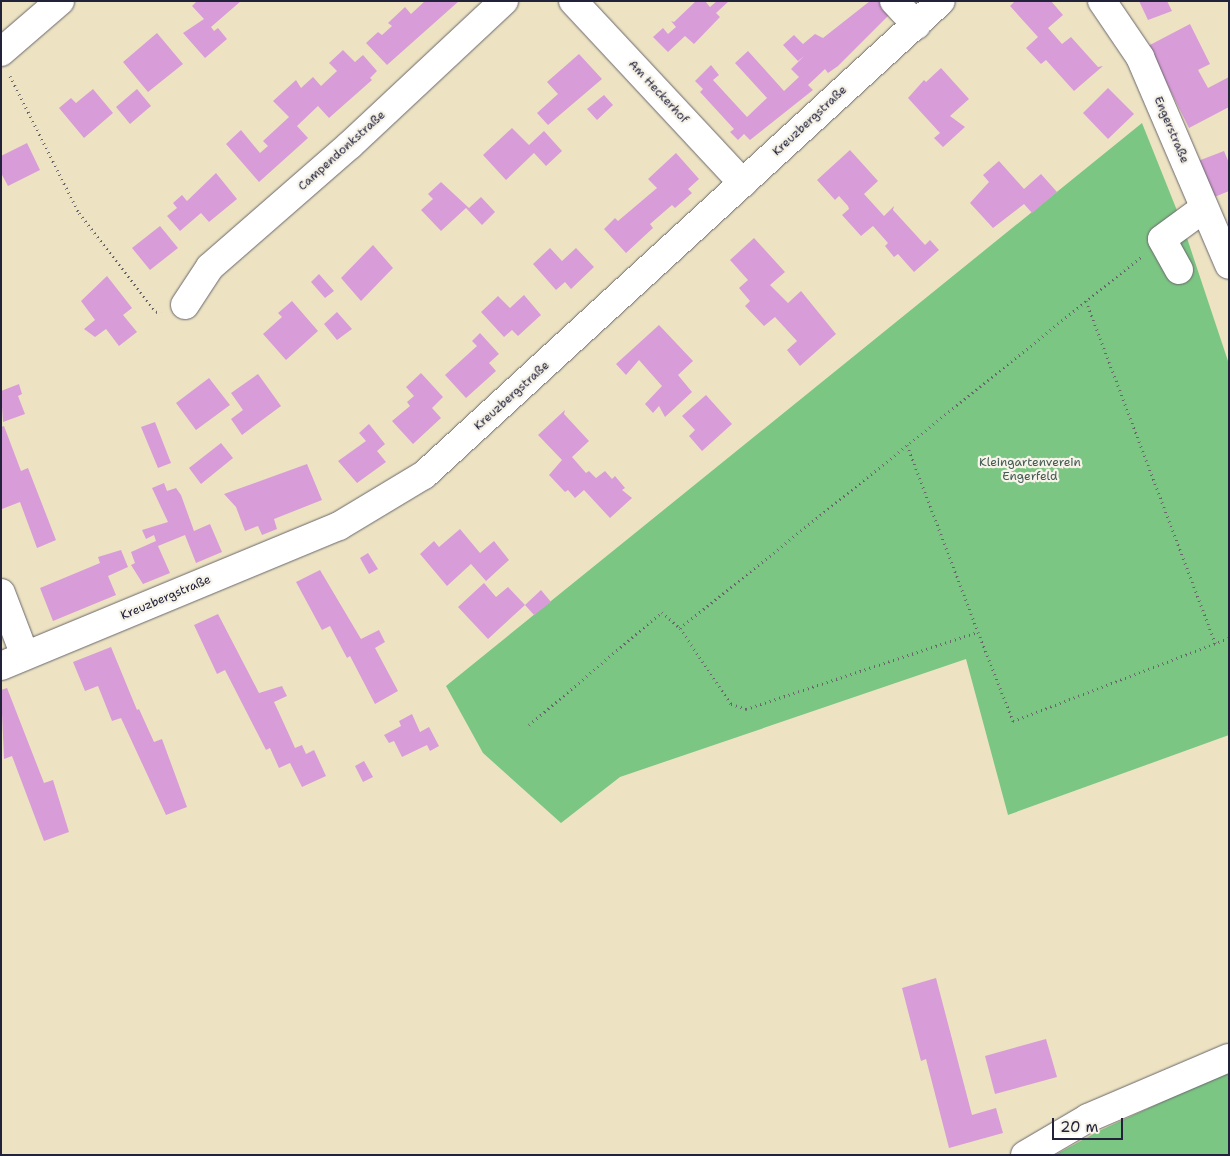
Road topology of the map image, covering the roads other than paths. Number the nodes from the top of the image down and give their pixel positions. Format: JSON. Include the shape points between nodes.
{"nodes":[{"id":1,"x":60,"y":1,"type":"edge"},
{"id":2,"x":504,"y":1,"type":"edge"},
{"id":3,"x":573,"y":1,"type":"edge"},
{"id":4,"x":894,"y":1,"type":"edge"},
{"id":5,"x":941,"y":1,"type":"edge"},
{"id":6,"x":1102,"y":1,"type":"edge"},
{"id":7,"x":916,"y":25,"type":"junction"},
{"id":8,"x":5,"y":62,"type":"edge"},
{"id":9,"x":743,"y":183,"type":"junction"},
{"id":10,"x":1203,"y":209,"type":"junction"},
{"id":11,"x":1229,"y":265,"type":"edge"},
{"id":12,"x":1179,"y":270,"type":"dead end"},
{"id":13,"x":185,"y":305,"type":"road end"},
{"id":14,"x":1,"y":593,"type":"edge"},
{"id":15,"x":13,"y":661,"type":"edge"},
{"id":16,"x":1229,"y":1058,"type":"edge"},
{"id":17,"x":1026,"y":1155,"type":"edge"}],
"edges":[{"from":1,"to":8,"type":"street"},
{"from":2,"to":13,"type":"street","name":"Campendonkstraße","via":[[350,145],[210,267]]},
{"from":3,"to":9,"type":"street","name":"Am Heckerhof"},
{"from":4,"to":7,"type":"street"},
{"from":5,"to":7,"type":"street","name":"Kreuzbergstraße"},
{"from":6,"to":10,"type":"street","name":"Engerstraße","via":[[1140,57]]},
{"from":7,"to":9,"type":"street","name":"Kreuzbergstraße"},
{"from":9,"to":15,"type":"street","name":"Kreuzbergstraße","via":[[424,475],[339,526]]},
{"from":10,"to":11,"type":"street","name":"Engerstraße"},
{"from":10,"to":12,"type":"street","via":[[1162,240]]},
{"from":14,"to":15,"type":"street"},
{"from":16,"to":17,"type":"street","via":[[1088,1118]]}]}
